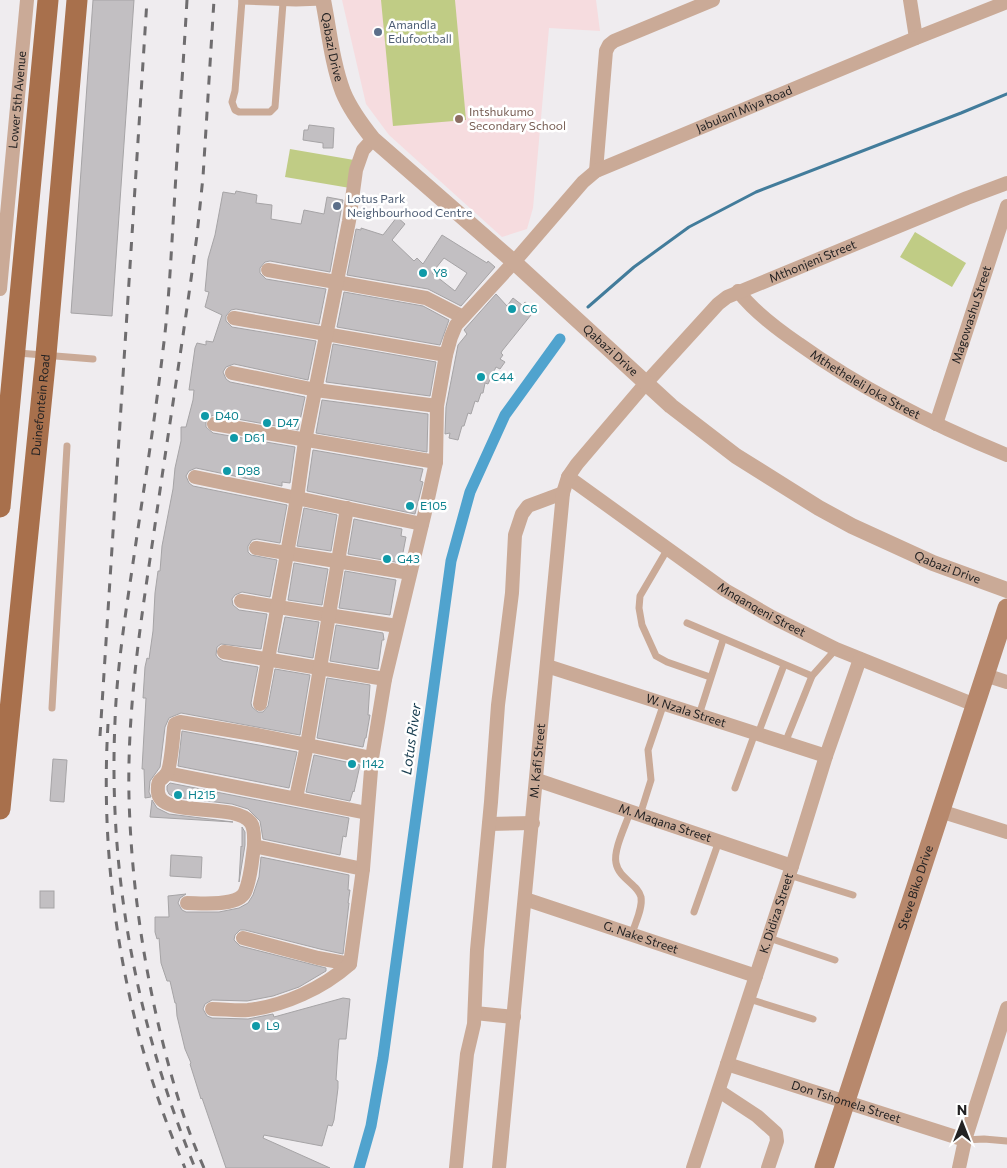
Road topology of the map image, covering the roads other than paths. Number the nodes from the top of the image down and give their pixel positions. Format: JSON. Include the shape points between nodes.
{"nodes":[{"id":1,"x":27,"y":0,"type":"edge"},
{"id":2,"x":48,"y":0,"type":"edge"},
{"id":3,"x":77,"y":0,"type":"edge"},
{"id":4,"x":242,"y":0,"type":"edge"},
{"id":5,"x":712,"y":0,"type":"edge"},
{"id":6,"x":910,"y":0,"type":"edge"},
{"id":7,"x":323,"y":1,"type":"edge"},
{"id":8,"x":1007,"y":2,"type":"edge"},
{"id":9,"x":283,"y":3,"type":"junction"},
{"id":10,"x":916,"y":38,"type":"junction"},
{"id":11,"x":373,"y":139,"type":"junction"},
{"id":12,"x":596,"y":171,"type":"junction"},
{"id":13,"x":1007,"y":183,"type":"edge"},
{"id":14,"x":1007,"y":206,"type":"edge"},
{"id":15,"x":514,"y":262,"type":"junction"},
{"id":16,"x":268,"y":270,"type":"dead end"},
{"id":17,"x":336,"y":282,"type":"junction"},
{"id":18,"x":0,"y":289,"type":"edge"},
{"id":19,"x":738,"y":291,"type":"junction"},
{"id":20,"x":463,"y":317,"type":"junction"},
{"id":21,"x":234,"y":318,"type":"dead end"},
{"id":22,"x":326,"y":334,"type":"junction"},
{"id":23,"x":15,"y":353,"type":"junction"},
{"id":24,"x":46,"y":355,"type":"junction"},
{"id":25,"x":446,"y":355,"type":"junction"},
{"id":26,"x":93,"y":359,"type":"dead end"},
{"id":27,"x":232,"y":373,"type":"dead end"},
{"id":28,"x":646,"y":383,"type":"junction"},
{"id":29,"x":316,"y":390,"type":"junction"},
{"id":30,"x":437,"y":406,"type":"junction"},
{"id":31,"x":214,"y":424,"type":"dead end"},
{"id":32,"x":936,"y":424,"type":"junction"},
{"id":33,"x":305,"y":441,"type":"junction"},
{"id":34,"x":67,"y":446,"type":"dead end"},
{"id":35,"x":1007,"y":455,"type":"edge"},
{"id":36,"x":436,"y":462,"type":"junction"},
{"id":37,"x":195,"y":477,"type":"dead end"},
{"id":38,"x":568,"y":478,"type":"junction"},
{"id":39,"x":564,"y":493,"type":"junction"},
{"id":40,"x":297,"y":498,"type":"junction"},
{"id":41,"x":0,"y":507,"type":"edge"},
{"id":42,"x":347,"y":508,"type":"junction"},
{"id":43,"x":422,"y":524,"type":"junction"},
{"id":44,"x":256,"y":548,"type":"dead end"},
{"id":45,"x":668,"y":550,"type":"junction"},
{"id":46,"x":286,"y":553,"type":"junction"},
{"id":47,"x":338,"y":562,"type":"junction"},
{"id":48,"x":410,"y":573,"type":"junction"},
{"id":49,"x":1007,"y":590,"type":"edge"},
{"id":50,"x":241,"y":601,"type":"dead end"},
{"id":51,"x":278,"y":607,"type":"junction"},
{"id":52,"x":1007,"y":608,"type":"edge"},
{"id":53,"x":328,"y":615,"type":"junction"},
{"id":54,"x":687,"y":623,"type":"dead end"},
{"id":55,"x":397,"y":626,"type":"junction"},
{"id":56,"x":723,"y":640,"type":"junction"},
{"id":57,"x":836,"y":649,"type":"junction"},
{"id":58,"x":224,"y":652,"type":"dead end"},
{"id":59,"x":860,"y":659,"type":"junction"},
{"id":60,"x":269,"y":660,"type":"junction"},
{"id":61,"x":784,"y":665,"type":"junction"},
{"id":62,"x":547,"y":666,"type":"junction"},
{"id":63,"x":320,"y":668,"type":"junction"},
{"id":64,"x":985,"y":675,"type":"junction"},
{"id":65,"x":812,"y":676,"type":"junction"},
{"id":66,"x":710,"y":677,"type":"junction"},
{"id":67,"x":385,"y":680,"type":"junction"},
{"id":68,"x":1007,"y":682,"type":"edge"},
{"id":69,"x":664,"y":703,"type":"junction"},
{"id":70,"x":260,"y":704,"type":"dead end"},
{"id":71,"x":975,"y":705,"type":"junction"},
{"id":72,"x":52,"y":708,"type":"dead end"},
{"id":73,"x":699,"y":715,"type":"junction"},
{"id":74,"x":756,"y":734,"type":"junction"},
{"id":75,"x":785,"y":743,"type":"junction"},
{"id":76,"x":307,"y":745,"type":"junction"},
{"id":77,"x":826,"y":756,"type":"junction"},
{"id":78,"x":372,"y":758,"type":"junction"},
{"id":79,"x":167,"y":774,"type":"junction"},
{"id":80,"x":537,"y":780,"type":"junction"},
{"id":81,"x":735,"y":788,"type":"dead end"},
{"id":82,"x":296,"y":798,"type":"junction"},
{"id":83,"x":0,"y":805,"type":"edge"},
{"id":84,"x":0,"y":810,"type":"edge"},
{"id":85,"x":940,"y":811,"type":"junction"},
{"id":86,"x":368,"y":813,"type":"junction"},
{"id":87,"x":635,"y":813,"type":"junction"},
{"id":88,"x":533,"y":823,"type":"junction"},
{"id":89,"x":489,"y":824,"type":"junction"},
{"id":90,"x":1007,"y":832,"type":"edge"},
{"id":91,"x":719,"y":841,"type":"junction"},
{"id":92,"x":254,"y":846,"type":"junction"},
{"id":93,"x":363,"y":868,"type":"junction"},
{"id":94,"x":791,"y":871,"type":"junction"},
{"id":95,"x":853,"y":895,"type":"dead end"},
{"id":96,"x":525,"y":899,"type":"junction"},
{"id":97,"x":187,"y":903,"type":"dead end"},
{"id":98,"x":694,"y":912,"type":"dead end"},
{"id":99,"x":632,"y":934,"type":"junction"},
{"id":100,"x":244,"y":938,"type":"dead end"},
{"id":101,"x":769,"y":938,"type":"junction"},
{"id":102,"x":835,"y":960,"type":"dead end"},
{"id":103,"x":350,"y":964,"type":"junction"},
{"id":104,"x":756,"y":976,"type":"junction"},
{"id":105,"x":749,"y":999,"type":"junction"},
{"id":106,"x":1007,"y":1008,"type":"edge"},
{"id":107,"x":212,"y":1009,"type":"dead end"},
{"id":108,"x":475,"y":1013,"type":"junction"},
{"id":109,"x":514,"y":1017,"type":"junction"},
{"id":110,"x":813,"y":1020,"type":"dead end"},
{"id":111,"x":727,"y":1064,"type":"junction"},
{"id":112,"x":719,"y":1091,"type":"junction"},
{"id":113,"x":846,"y":1103,"type":"junction"},
{"id":114,"x":965,"y":1140,"type":"junction"},
{"id":115,"x":1007,"y":1141,"type":"edge"},
{"id":116,"x":456,"y":1168,"type":"edge"},
{"id":117,"x":499,"y":1168,"type":"edge"},
{"id":118,"x":693,"y":1168,"type":"edge"},
{"id":119,"x":768,"y":1168,"type":"edge"},
{"id":120,"x":824,"y":1168,"type":"edge"},
{"id":121,"x":960,"y":1168,"type":"edge"}],
"edges":[{"from":1,"to":18,"type":"street","name":"Lower 5th Avenue"},
{"from":2,"to":23,"type":"main road"},
{"from":3,"to":24,"type":"main road","name":"Duinefontein Road"},
{"from":4,"to":9,"type":"lane"},
{"from":4,"to":9,"type":"lane","via":[[232,106],[239,112],[266,113],[275,107]]},
{"from":5,"to":12,"type":"street","via":[[614,40],[609,45]]},
{"from":6,"to":10,"type":"street"},
{"from":7,"to":9,"type":"lane"},
{"from":7,"to":11,"type":"street","name":"Qabazi Drive","via":[[342,88],[350,106]]},
{"from":8,"to":10,"type":"street","name":"Jabulani Miya Road"},
{"from":10,"to":12,"type":"street","name":"Jabulani Miya Road"},
{"from":11,"to":15,"type":"street","name":"Qabazi Drive"},
{"from":11,"to":17,"type":"street","via":[[359,159]]},
{"from":12,"to":15,"type":"street","name":"Jabulani Miya Road"},
{"from":13,"to":19,"type":"street","name":"Mthonjeni Street"},
{"from":14,"to":32,"type":"street","name":"Magowashu Street"},
{"from":15,"to":20,"type":"street","name":"Jabulani Miya Road"},
{"from":15,"to":28,"type":"street","name":"Qabazi Drive"},
{"from":16,"to":17,"type":"street"},
{"from":17,"to":20,"type":"street","via":[[426,298]]},
{"from":17,"to":22,"type":"street"},
{"from":19,"to":28,"type":"street","name":"Mthonjeni Street","via":[[718,304]]},
{"from":19,"to":32,"type":"street","name":"Mthetheleli Joka Street","via":[[758,312],[831,366],[885,399]]},
{"from":20,"to":25,"type":"street","name":"Jabulani Miya Road","via":[[453,330]]},
{"from":21,"to":22,"type":"street"},
{"from":22,"to":25,"type":"street"},
{"from":22,"to":29,"type":"street"},
{"from":23,"to":24,"type":"lane"},
{"from":23,"to":41,"type":"main road"},
{"from":24,"to":26,"type":"lane"},
{"from":24,"to":83,"type":"main road","name":"Duinefontein Road"},
{"from":25,"to":30,"type":"street","name":"Jabulani Miya Road"},
{"from":27,"to":29,"type":"street"},
{"from":28,"to":38,"type":"street","name":"M. Kafi Street","via":[[576,464]]},
{"from":28,"to":49,"type":"street","name":"Qabazi Drive","via":[[736,456],[818,508],[891,545]]},
{"from":29,"to":30,"type":"street"},
{"from":29,"to":33,"type":"street"},
{"from":30,"to":36,"type":"street","name":"Jabulani Miya Road"},
{"from":31,"to":33,"type":"street"},
{"from":32,"to":35,"type":"street","name":"Mthetheleli Joka Street"},
{"from":33,"to":36,"type":"street"},
{"from":33,"to":40,"type":"street"},
{"from":34,"to":72,"type":"lane"},
{"from":36,"to":43,"type":"street","name":"Jabulani Miya Road"},
{"from":37,"to":40,"type":"street"},
{"from":38,"to":39,"type":"street","name":"M. Kafi Street"},
{"from":38,"to":45,"type":"street","name":"Mnqanqeni Street"},
{"from":39,"to":62,"type":"street","name":"M. Kafi Street"},
{"from":39,"to":89,"type":"street","via":[[528,506],[516,529]]},
{"from":40,"to":42,"type":"street"},
{"from":40,"to":46,"type":"street"},
{"from":42,"to":43,"type":"street"},
{"from":42,"to":47,"type":"street"},
{"from":43,"to":48,"type":"street","name":"Jabulani Miya Road"},
{"from":44,"to":46,"type":"street"},
{"from":45,"to":57,"type":"street","name":"Mnqanqeni Street","via":[[724,590]]},
{"from":45,"to":66,"type":"lane","via":[[640,596],[642,625],[656,656]]},
{"from":46,"to":47,"type":"street"},
{"from":46,"to":51,"type":"street"},
{"from":47,"to":48,"type":"street"},
{"from":47,"to":53,"type":"street"},
{"from":48,"to":55,"type":"street","name":"Jabulani Miya Road"},
{"from":50,"to":51,"type":"street"},
{"from":51,"to":53,"type":"street"},
{"from":51,"to":60,"type":"street"},
{"from":52,"to":64,"type":"main road","name":"Steve Biko Drive"},
{"from":53,"to":55,"type":"street"},
{"from":53,"to":63,"type":"street"},
{"from":54,"to":56,"type":"lane"},
{"from":55,"to":67,"type":"street","name":"Jabulani Miya Road"},
{"from":56,"to":61,"type":"lane"},
{"from":56,"to":66,"type":"lane"},
{"from":57,"to":59,"type":"street","name":"Mnqanqeni Street"},
{"from":57,"to":65,"type":"lane"},
{"from":58,"to":60,"type":"street"},
{"from":59,"to":71,"type":"street","name":"Mnqanqeni Street"},
{"from":59,"to":77,"type":"street","name":"K. Didiza Street"},
{"from":60,"to":63,"type":"street"},
{"from":60,"to":70,"type":"street"},
{"from":61,"to":65,"type":"lane"},
{"from":61,"to":74,"type":"lane"},
{"from":62,"to":69,"type":"street","name":"W. Nzala Street"},
{"from":62,"to":80,"type":"street","name":"M. Kafi Street"},
{"from":63,"to":67,"type":"street"},
{"from":63,"to":76,"type":"street"},
{"from":64,"to":68,"type":"street"},
{"from":64,"to":71,"type":"main road","name":"Steve Biko Drive"},
{"from":65,"to":75,"type":"lane"},
{"from":66,"to":73,"type":"lane"},
{"from":67,"to":78,"type":"street","name":"Jabulani Miya Road"},
{"from":69,"to":73,"type":"street","name":"W. Nzala Street"},
{"from":69,"to":87,"type":"lane","via":[[648,750],[651,780]]},
{"from":71,"to":85,"type":"main road","name":"Steve Biko Drive"},
{"from":73,"to":74,"type":"street","name":"W. Nzala Street"},
{"from":74,"to":75,"type":"street","name":"W. Nzala Street"},
{"from":74,"to":81,"type":"lane"},
{"from":75,"to":77,"type":"street","name":"W. Nzala Street"},
{"from":76,"to":78,"type":"street"},
{"from":76,"to":79,"type":"street","via":[[180,722],[174,728]]},
{"from":76,"to":82,"type":"street"},
{"from":77,"to":94,"type":"street","name":"K. Didiza Street"},
{"from":78,"to":86,"type":"street","name":"Jabulani Miya Road"},
{"from":79,"to":82,"type":"street"},
{"from":79,"to":92,"type":"street","via":[[158,785],[158,794],[164,803],[242,817],[251,823]]},
{"from":80,"to":87,"type":"street","name":"M. Maqana Street"},
{"from":80,"to":88,"type":"street","name":"M. Kafi Street"},
{"from":82,"to":86,"type":"street"},
{"from":83,"to":84,"type":"main road","name":"Duinefontein Road"},
{"from":85,"to":90,"type":"street"},
{"from":85,"to":113,"type":"main road","name":"Steve Biko Drive"},
{"from":86,"to":93,"type":"street","name":"Jabulani Miya Road"},
{"from":87,"to":91,"type":"street","name":"M. Maqana Street"},
{"from":87,"to":99,"type":"lane","via":[[616,851],[615,861],[621,875],[641,896]]},
{"from":88,"to":89,"type":"street"},
{"from":88,"to":96,"type":"street","name":"M. Kafi Street"},
{"from":89,"to":108,"type":"street","via":[[477,950]]},
{"from":91,"to":94,"type":"street","name":"M. Maqana Street"},
{"from":91,"to":98,"type":"lane"},
{"from":92,"to":93,"type":"street"},
{"from":92,"to":97,"type":"street","via":[[248,883],[242,896],[230,902]]},
{"from":93,"to":103,"type":"street","name":"Jabulani Miya Road"},
{"from":94,"to":95,"type":"lane"},
{"from":94,"to":101,"type":"street","name":"K. Didiza Street"},
{"from":96,"to":99,"type":"street","name":"G. Nake Street"},
{"from":96,"to":109,"type":"street","name":"M. Kafi Street"},
{"from":99,"to":104,"type":"street","name":"G. Nake Street"},
{"from":100,"to":103,"type":"street"},
{"from":101,"to":102,"type":"lane"},
{"from":101,"to":104,"type":"street","name":"K. Didiza Street"},
{"from":103,"to":107,"type":"street","via":[[325,984],[277,1003],[247,1010]]},
{"from":104,"to":105,"type":"street","name":"K. Didiza Street"},
{"from":105,"to":110,"type":"lane"},
{"from":105,"to":111,"type":"street","name":"K. Didiza Street"},
{"from":106,"to":114,"type":"street"},
{"from":108,"to":109,"type":"street"},
{"from":108,"to":116,"type":"street","via":[[463,1088]]},
{"from":109,"to":117,"type":"street","name":"M. Kafi Street"},
{"from":111,"to":112,"type":"street","name":"K. Didiza Street"},
{"from":111,"to":113,"type":"street","name":"Don Tshomela Street"},
{"from":112,"to":118,"type":"street","name":"K. Didiza Street"},
{"from":112,"to":119,"type":"street","via":[[774,1130],[777,1140]]},
{"from":113,"to":114,"type":"street","name":"Don Tshomela Street"},
{"from":113,"to":120,"type":"main road","name":"Steve Biko Drive"},
{"from":114,"to":115,"type":"lane"},
{"from":114,"to":121,"type":"street"}]}
